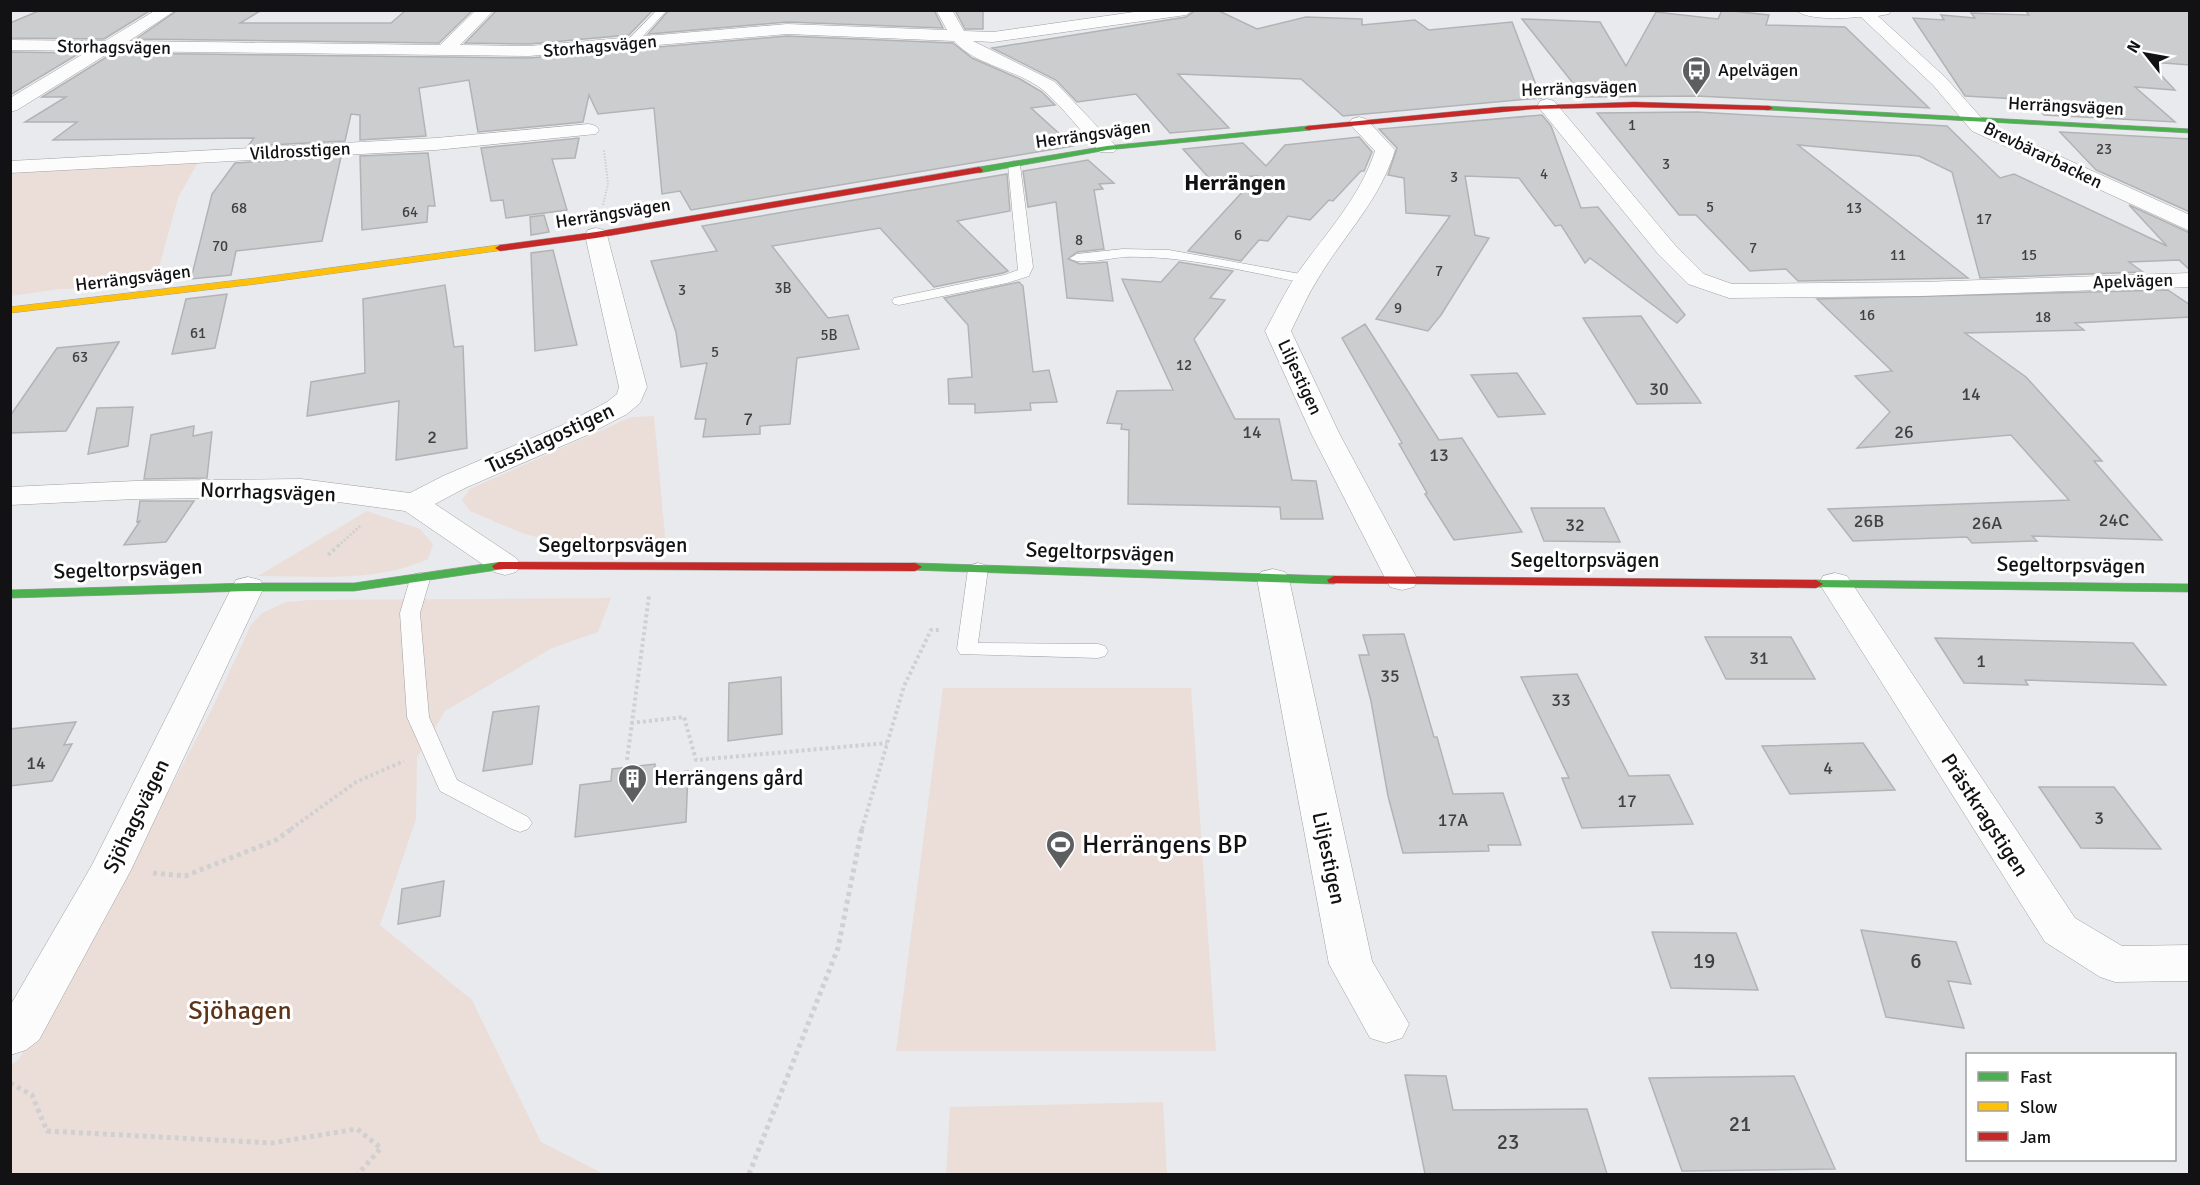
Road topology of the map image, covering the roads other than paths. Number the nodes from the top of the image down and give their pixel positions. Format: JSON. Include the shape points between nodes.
{"nodes":[{"id":1,"x":168,"y":10,"type":"edge"},
{"id":2,"x":486,"y":10,"type":"edge"},
{"id":3,"x":663,"y":10,"type":"edge"},
{"id":4,"x":944,"y":10,"type":"edge"},
{"id":5,"x":1186,"y":10,"type":"edge"},
{"id":6,"x":1804,"y":10,"type":"edge"},
{"id":7,"x":1887,"y":10,"type":"edge"},
{"id":8,"x":1863,"y":12,"type":"edge"},
{"id":9,"x":959,"y":36,"type":"junction"},
{"id":10,"x":630,"y":44,"type":"junction"},
{"id":11,"x":10,"y":45,"type":"edge"},
{"id":12,"x":109,"y":46,"type":"junction"},
{"id":13,"x":444,"y":50,"type":"junction"},
{"id":14,"x":1547,"y":105,"type":"junction"},
{"id":15,"x":10,"y":106,"type":"edge"},
{"id":16,"x":1974,"y":119,"type":"junction"},
{"id":17,"x":1359,"y":123,"type":"junction"},
{"id":18,"x":589,"y":130,"type":"dead end"},
{"id":19,"x":2190,"y":130,"type":"edge"},
{"id":20,"x":1107,"y":148,"type":"junction"},
{"id":21,"x":1014,"y":165,"type":"junction"},
{"id":22,"x":10,"y":167,"type":"edge"},
{"id":23,"x":2190,"y":224,"type":"edge"},
{"id":24,"x":596,"y":235,"type":"junction"},
{"id":25,"x":1077,"y":258,"type":"dead end"},
{"id":26,"x":1306,"y":279,"type":"junction"},
{"id":27,"x":2190,"y":280,"type":"edge"},
{"id":28,"x":899,"y":301,"type":"dead end"},
{"id":29,"x":10,"y":310,"type":"edge"},
{"id":30,"x":10,"y":496,"type":"edge"},
{"id":31,"x":404,"y":501,"type":"junction"},
{"id":32,"x":505,"y":566,"type":"junction"},
{"id":33,"x":978,"y":569,"type":"junction"},
{"id":34,"x":420,"y":579,"type":"junction"},
{"id":35,"x":1273,"y":579,"type":"junction"},
{"id":36,"x":1402,"y":580,"type":"junction"},
{"id":37,"x":1834,"y":583,"type":"junction"},
{"id":38,"x":248,"y":587,"type":"junction"},
{"id":39,"x":2190,"y":588,"type":"edge"},
{"id":40,"x":10,"y":594,"type":"edge"},
{"id":41,"x":1098,"y":651,"type":"dead end"},
{"id":42,"x":520,"y":823,"type":"dead end"},
{"id":43,"x":2190,"y":963,"type":"edge"},
{"id":44,"x":1386,"y":1024,"type":"dead end"},
{"id":45,"x":10,"y":1036,"type":"edge"}],
"edges":[{"from":1,"to":12,"type":"street"},
{"from":2,"to":13,"type":"street"},
{"from":3,"to":10,"type":"lane"},
{"from":4,"to":9,"type":"street"},
{"from":5,"to":9,"type":"street","name":"Storhagsvägen","via":[[993,37]]},
{"from":6,"to":8,"type":"street"},
{"from":7,"to":8,"type":"street"},
{"from":8,"to":16,"type":"street","name":"Brevbärarbacken","via":[[1939,81]]},
{"from":9,"to":10,"type":"street","name":"Storhagsvägen","via":[[787,29]]},
{"from":9,"to":20,"type":"street","via":[[969,47],[1048,86]]},
{"from":10,"to":13,"type":"street","name":"Storhagsvägen","via":[[529,51]]},
{"from":11,"to":12,"type":"street","name":"Storhagsvägen"},
{"from":12,"to":13,"type":"street","name":"Storhagsvägen"},
{"from":12,"to":15,"type":"street"},
{"from":14,"to":16,"type":"street","name":"Herrängsvägen","via":[[1697,104]]},
{"from":14,"to":17,"type":"street","name":"Herrängsvägen"},
{"from":14,"to":27,"type":"street","name":"Apelvägen","via":[[1667,250],[1696,279],[1729,291],[1898,290]]},
{"from":16,"to":19,"type":"street","name":"Herrängsvägen"},
{"from":16,"to":23,"type":"street","name":"Brevbärarbacken","via":[[1979,127],[1995,136]]},
{"from":17,"to":20,"type":"street","name":"Herrängsvägen"},
{"from":17,"to":26,"type":"street","name":"Liljestigen","via":[[1385,150],[1382,163]]},
{"from":18,"to":22,"type":"street","name":"Vildrosstigen","via":[[436,144]]},
{"from":20,"to":21,"type":"street","name":"Herrängsvägen"},
{"from":21,"to":24,"type":"street","name":"Herrängsvägen"},
{"from":21,"to":28,"type":"lane","via":[[1024,273]]},
{"from":24,"to":29,"type":"street","name":"Herrängsvägen"},
{"from":24,"to":31,"type":"street","name":"Tussilagostigen","via":[[633,387],[630,398],[575,430]]},
{"from":25,"to":26,"type":"lane","via":[[1160,253]]},
{"from":26,"to":36,"type":"street","name":"Liljestigen","via":[[1278,330],[1325,433]]},
{"from":30,"to":31,"type":"street","name":"Norrhagsvägen","via":[[301,488]]},
{"from":31,"to":32,"type":"street","name":"Norrhagsvägen"},
{"from":32,"to":33,"type":"street","name":"Segeltorpsvägen"},
{"from":32,"to":34,"type":"street","name":"Segeltorpsvägen"},
{"from":33,"to":35,"type":"street","name":"Segeltorpsvägen"},
{"from":33,"to":41,"type":"lane","via":[[967,649]]},
{"from":34,"to":38,"type":"street","name":"Segeltorpsvägen","via":[[354,587]]},
{"from":34,"to":42,"type":"lane","via":[[410,613],[418,717],[448,785]]},
{"from":35,"to":36,"type":"street","name":"Segeltorpsvägen"},
{"from":35,"to":44,"type":"street","name":"Liljestigen","via":[[1350,964]]},
{"from":36,"to":37,"type":"street","name":"Segeltorpsvägen"},
{"from":37,"to":39,"type":"street","name":"Segeltorpsvägen"},
{"from":37,"to":43,"type":"street","name":"Prästkragstigen","via":[[2060,930],[2115,963]]},
{"from":38,"to":40,"type":"street","name":"Segeltorpsvägen"},
{"from":38,"to":45,"type":"street","name":"Sjöhagsvägen","via":[[110,870],[23,1026]]}]}
